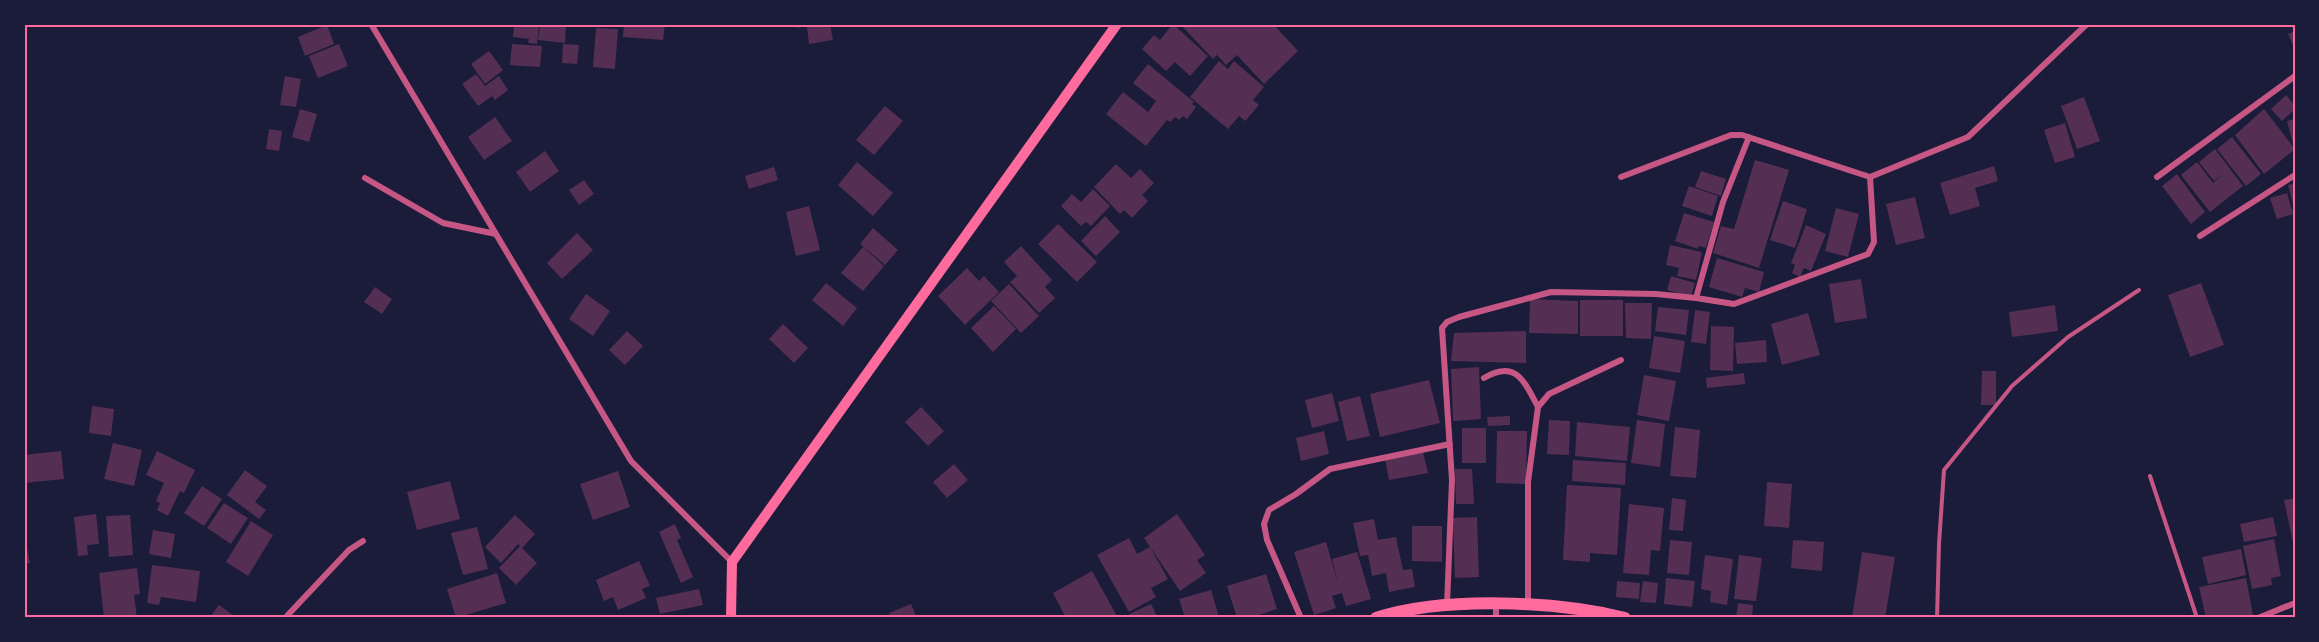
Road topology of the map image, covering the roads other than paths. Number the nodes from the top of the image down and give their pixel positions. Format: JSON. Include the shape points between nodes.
{"nodes":[{"id":1,"x":371,"y":24,"type":"edge"},
{"id":2,"x":1117,"y":24,"type":"edge"},
{"id":3,"x":2087,"y":24,"type":"edge"},
{"id":4,"x":2295,"y":76,"type":"edge"},
{"id":5,"x":1749,"y":137,"type":"junction"},
{"id":6,"x":2295,"y":175,"type":"edge"},
{"id":7,"x":1621,"y":177,"type":"dead end"},
{"id":8,"x":1870,"y":177,"type":"junction"},
{"id":9,"x":2157,"y":177,"type":"dead end"},
{"id":10,"x":365,"y":178,"type":"dead end"},
{"id":11,"x":496,"y":234,"type":"junction"},
{"id":12,"x":2200,"y":236,"type":"dead end"},
{"id":13,"x":2139,"y":290,"type":"dead end"},
{"id":14,"x":1696,"y":298,"type":"junction"},
{"id":15,"x":1621,"y":360,"type":"dead end"},
{"id":16,"x":1484,"y":378,"type":"dead end"},
{"id":17,"x":1538,"y":407,"type":"junction"},
{"id":18,"x":1450,"y":444,"type":"junction"},
{"id":19,"x":2150,"y":476,"type":"dead end"},
{"id":20,"x":363,"y":541,"type":"dead end"},
{"id":21,"x":732,"y":562,"type":"junction"},
{"id":22,"x":2295,"y":603,"type":"edge"},
{"id":23,"x":1496,"y":604,"type":"junction"},
{"id":24,"x":1528,"y":605,"type":"junction"},
{"id":25,"x":1447,"y":606,"type":"junction"},
{"id":26,"x":285,"y":618,"type":"edge"},
{"id":27,"x":731,"y":618,"type":"edge"},
{"id":28,"x":1301,"y":618,"type":"edge"},
{"id":29,"x":1376,"y":618,"type":"edge"},
{"id":30,"x":1496,"y":618,"type":"edge"},
{"id":31,"x":1625,"y":618,"type":"edge"},
{"id":32,"x":1937,"y":618,"type":"edge"},
{"id":33,"x":2197,"y":618,"type":"edge"},
{"id":34,"x":2258,"y":618,"type":"edge"}],
"edges":[{"from":1,"to":11,"type":"street"},
{"from":2,"to":21,"type":"main road"},
{"from":3,"to":8,"type":"street","via":[[1968,137]]},
{"from":4,"to":9,"type":"street"},
{"from":5,"to":7,"type":"street","via":[[1731,135]]},
{"from":5,"to":8,"type":"street"},
{"from":5,"to":14,"type":"street","via":[[1723,202]]},
{"from":6,"to":12,"type":"street"},
{"from":8,"to":14,"type":"street","via":[[1874,242],[1868,254],[1734,304]]},
{"from":10,"to":11,"type":"street","via":[[443,223]]},
{"from":11,"to":21,"type":"street","via":[[631,461]]},
{"from":13,"to":32,"type":"lane","via":[[2068,337],[2012,386],[1944,470]]},
{"from":14,"to":18,"type":"street","via":[[1551,292],[1447,322],[1442,328]]},
{"from":15,"to":17,"type":"street","via":[[1549,394]]},
{"from":16,"to":17,"type":"street","via":[[1496,371],[1509,370],[1522,378]]},
{"from":17,"to":24,"type":"street","via":[[1528,482]]},
{"from":18,"to":25,"type":"street"},
{"from":18,"to":28,"type":"street","via":[[1330,469],[1269,510],[1264,524],[1267,540]]},
{"from":19,"to":33,"type":"lane"},
{"from":20,"to":26,"type":"street","via":[[349,550]]},
{"from":21,"to":27,"type":"main road"},
{"from":22,"to":34,"type":"street"},
{"from":23,"to":24,"type":"highway"},
{"from":23,"to":25,"type":"highway"},
{"from":23,"to":30,"type":"street"},
{"from":24,"to":31,"type":"highway","via":[[1603,612]]},
{"from":25,"to":29,"type":"highway","via":[[1410,609]]}]}
